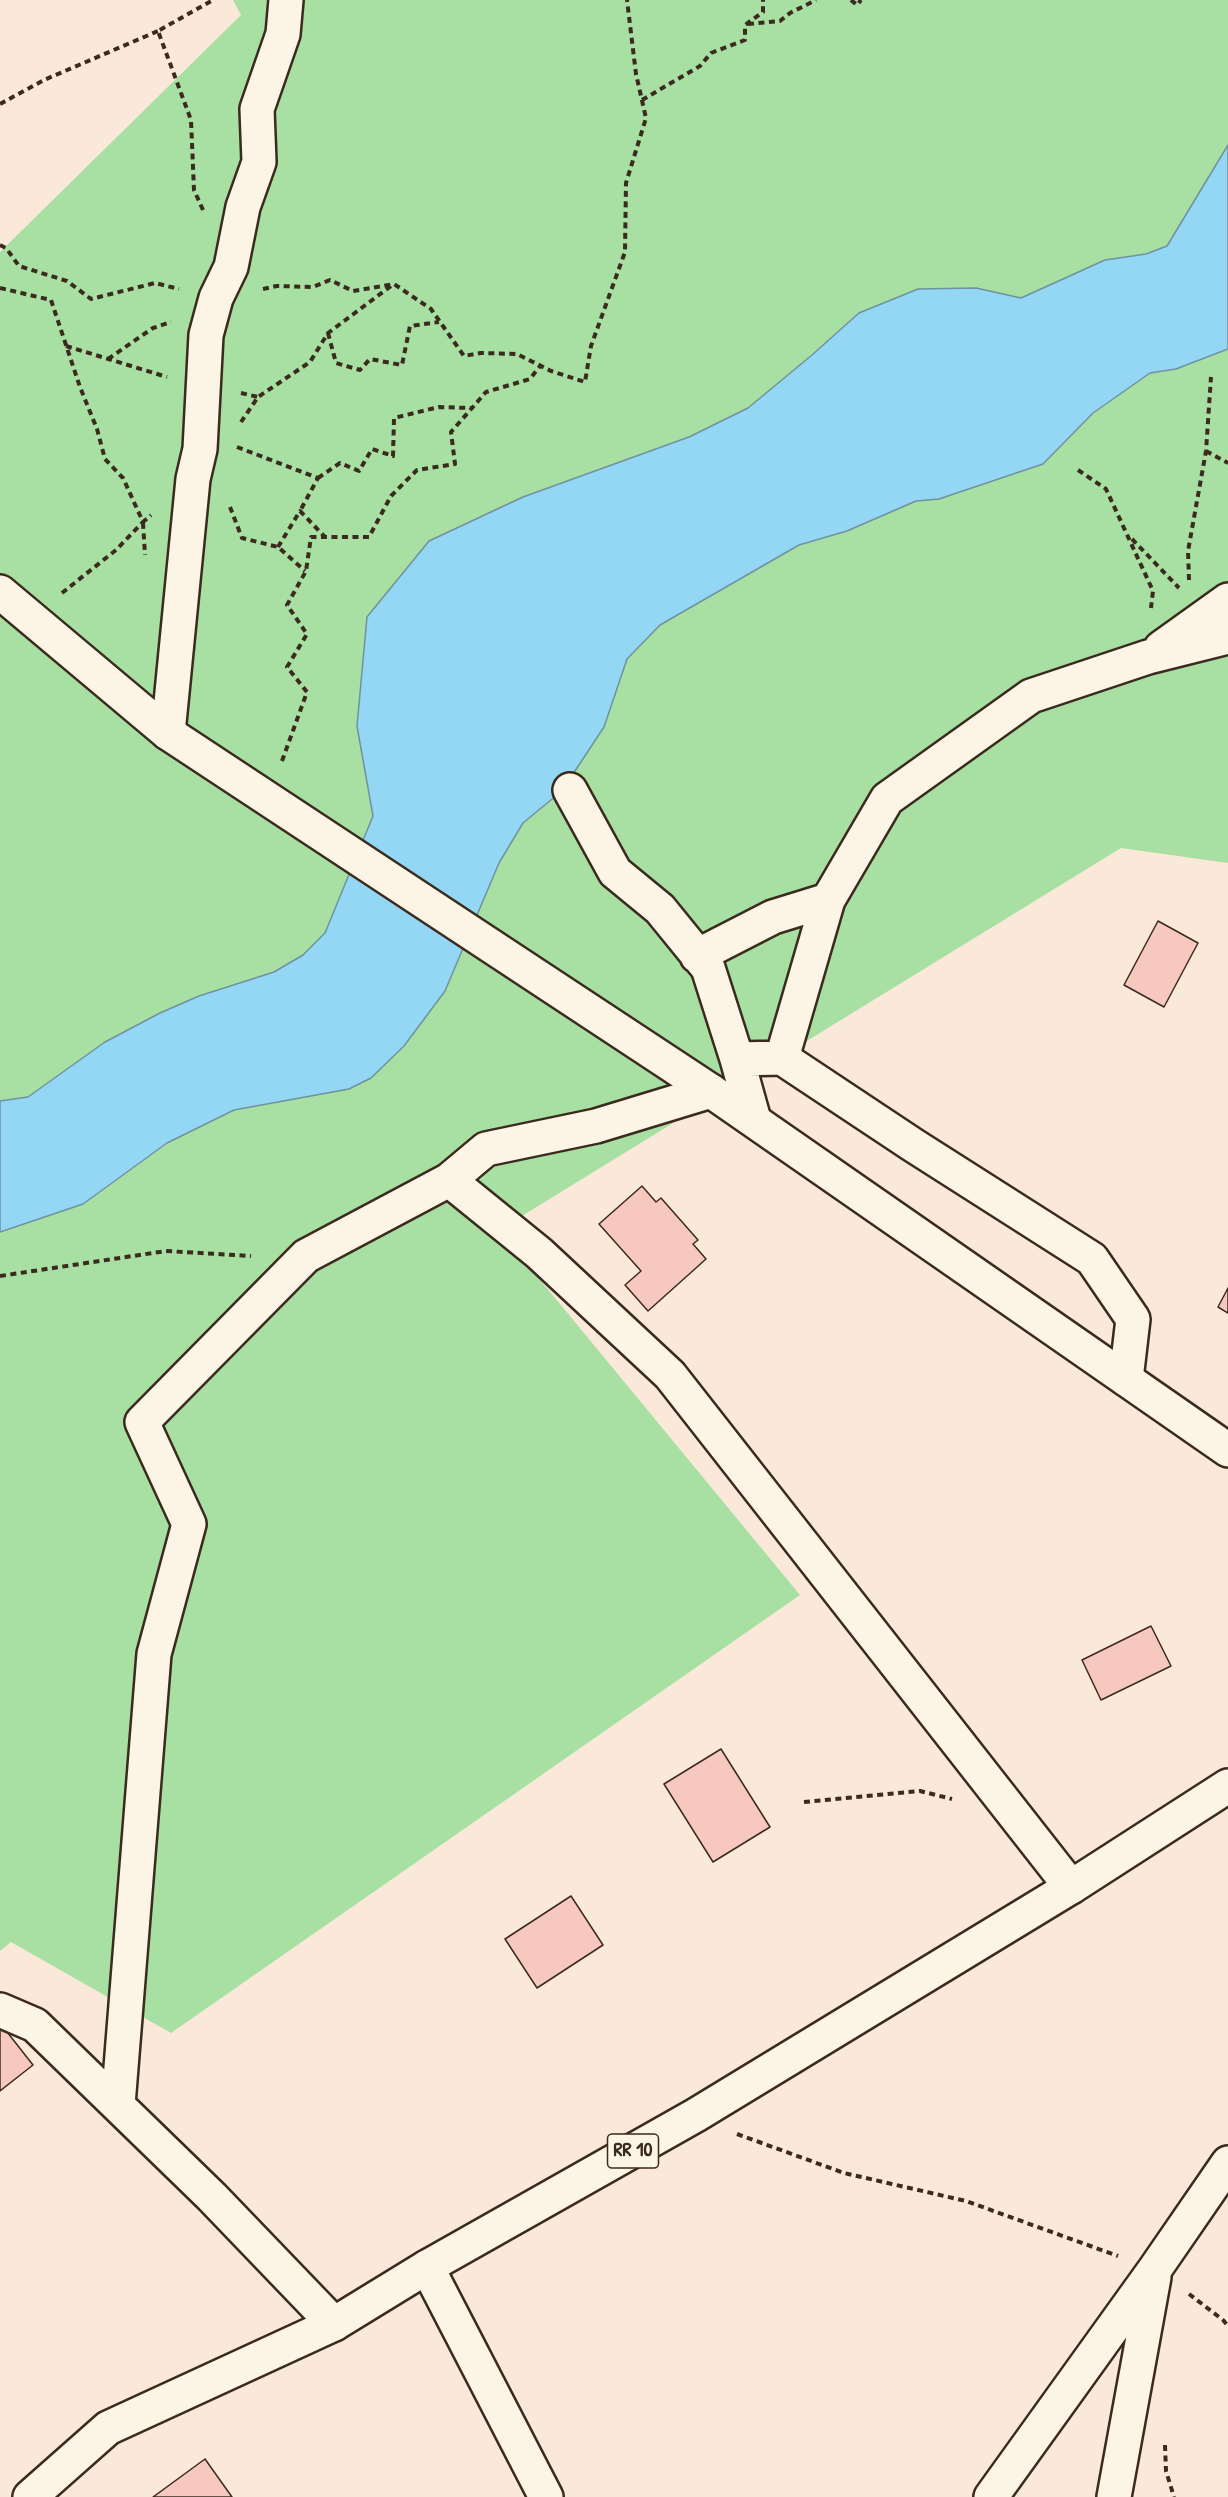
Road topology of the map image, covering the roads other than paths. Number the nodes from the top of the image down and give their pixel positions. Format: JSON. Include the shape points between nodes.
{"nodes":[{"id":1,"x":286,"y":0,"type":"edge"},
{"id":2,"x":0,"y":592,"type":"edge"},
{"id":3,"x":1228,"y":600,"type":"edge"},
{"id":4,"x":1228,"y":637,"type":"edge"},
{"id":5,"x":1148,"y":657,"type":"junction"},
{"id":6,"x":168,"y":733,"type":"junction"},
{"id":7,"x":570,"y":790,"type":"dead end"},
{"id":8,"x":828,"y":900,"type":"junction"},
{"id":9,"x":698,"y":956,"type":"junction"},
{"id":10,"x":782,"y":1058,"type":"junction"},
{"id":11,"x":737,"y":1059,"type":"junction"},
{"id":12,"x":711,"y":1091,"type":"junction"},
{"id":13,"x":754,"y":1120,"type":"junction"},
{"id":14,"x":449,"y":1180,"type":"junction"},
{"id":15,"x":1126,"y":1379,"type":"junction"},
{"id":16,"x":1228,"y":1450,"type":"edge"},
{"id":17,"x":1228,"y":1786,"type":"edge"},
{"id":18,"x":1071,"y":1887,"type":"junction"},
{"id":19,"x":0,"y":2010,"type":"edge"},
{"id":20,"x":118,"y":2105,"type":"junction"},
{"id":21,"x":1228,"y":2163,"type":"edge"},
{"id":22,"x":427,"y":2268,"type":"junction"},
{"id":23,"x":1155,"y":2269,"type":"junction"},
{"id":24,"x":334,"y":2324,"type":"junction"},
{"id":25,"x":30,"y":2497,"type":"edge"},
{"id":26,"x":546,"y":2497,"type":"edge"},
{"id":27,"x":991,"y":2497,"type":"edge"},
{"id":28,"x":1114,"y":2497,"type":"edge"}],
"edges":[{"from":1,"to":6,"type":"street","via":[[283,34],[257,108],[259,162],[243,207],[231,267],[206,335],[203,385],[207,457]]},
{"from":2,"to":6,"type":"street"},
{"from":3,"to":5,"type":"street","via":[[1195,609]]},
{"from":4,"to":5,"type":"street"},
{"from":5,"to":8,"type":"street","via":[[1031,696],[887,799]]},
{"from":6,"to":12,"type":"street"},
{"from":7,"to":9,"type":"street","via":[[615,872],[660,909]]},
{"from":8,"to":9,"type":"street","via":[[773,917]]},
{"from":8,"to":10,"type":"street"},
{"from":9,"to":11,"type":"street","via":[[708,968]]},
{"from":10,"to":11,"type":"street"},
{"from":10,"to":15,"type":"street","via":[[1092,1258],[1133,1319]]},
{"from":11,"to":13,"type":"street"},
{"from":12,"to":13,"type":"street"},
{"from":12,"to":14,"type":"street","via":[[596,1126],[486,1149]]},
{"from":13,"to":15,"type":"street"},
{"from":14,"to":18,"type":"street","via":[[538,1253],[670,1375]]},
{"from":14,"to":20,"type":"street","via":[[306,1256],[142,1422],[189,1524],[154,1654]]},
{"from":15,"to":16,"type":"street"},
{"from":17,"to":18,"type":"street","number":"RR 10"},
{"from":18,"to":22,"type":"street","number":"RR 10","via":[[696,2115]]},
{"from":19,"to":20,"type":"street","via":[[35,2025]]},
{"from":20,"to":24,"type":"street"},
{"from":21,"to":23,"type":"street"},
{"from":22,"to":24,"type":"street","number":"RR 10"},
{"from":22,"to":26,"type":"street"},
{"from":23,"to":27,"type":"street"},
{"from":23,"to":28,"type":"street"},
{"from":24,"to":25,"type":"street","number":"RR 10","via":[[108,2428]]}]}
